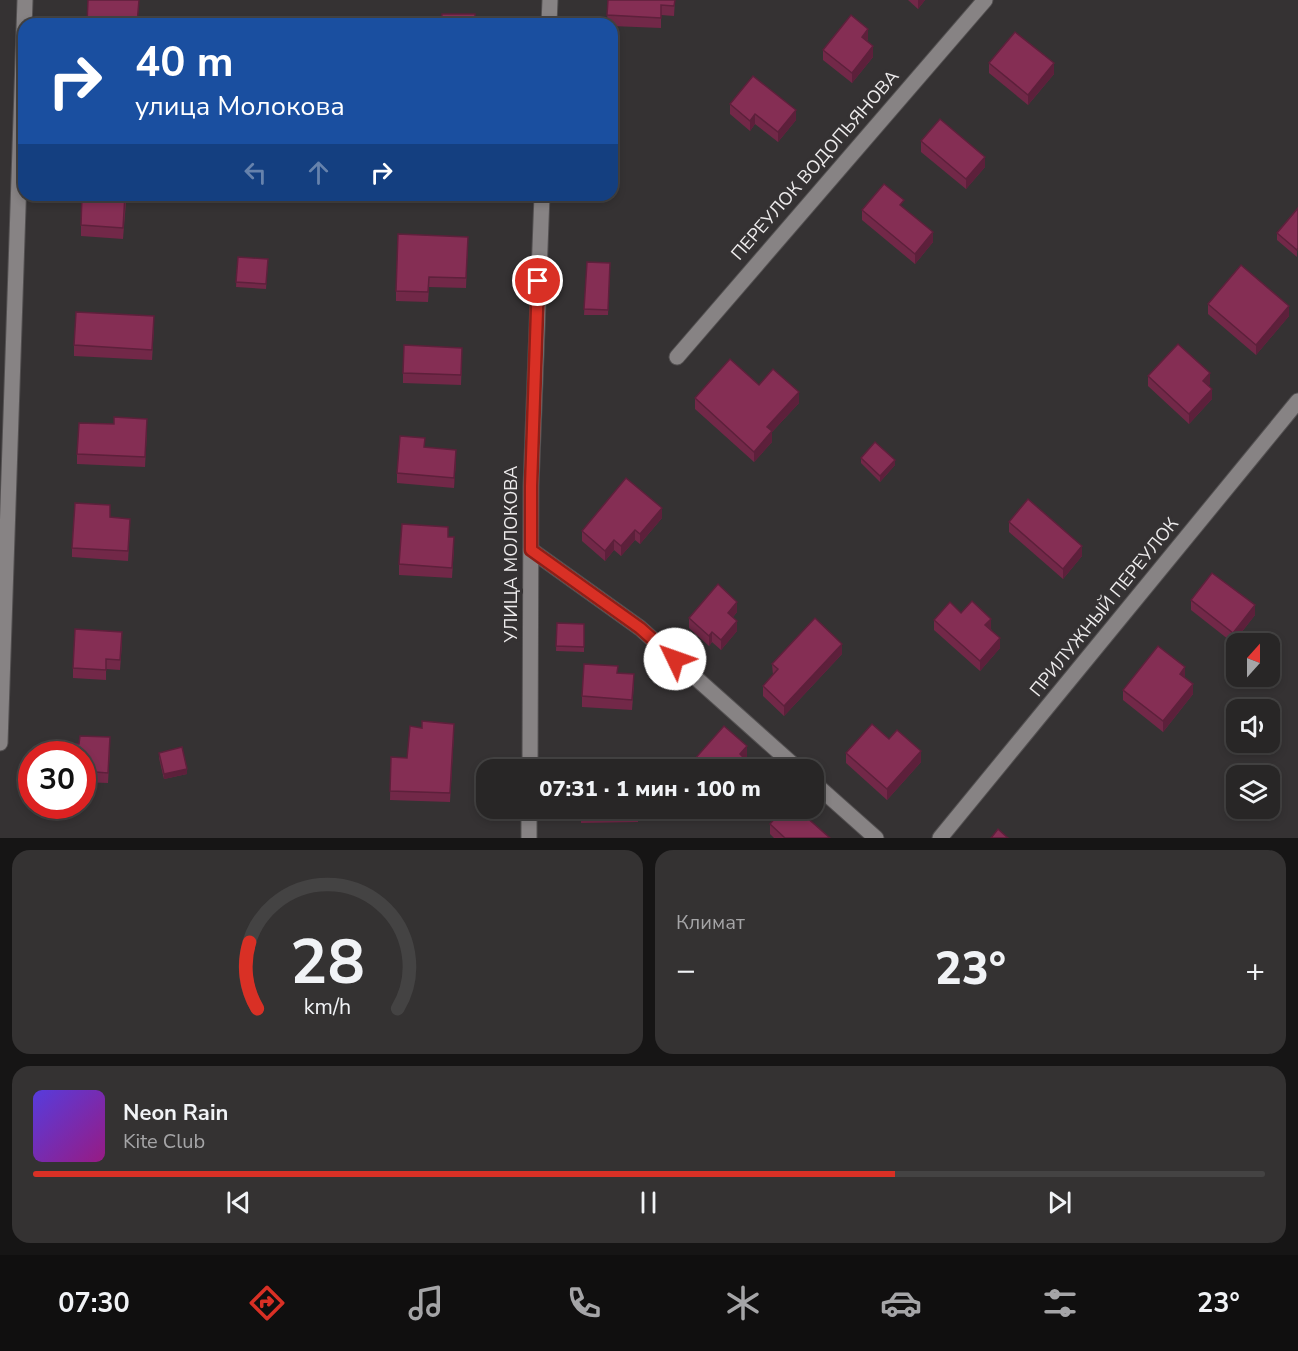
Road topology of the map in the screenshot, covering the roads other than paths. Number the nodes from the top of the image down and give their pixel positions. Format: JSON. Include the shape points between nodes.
{"nodes":[{"id":1,"x":25,"y":0,"type":"edge"},
{"id":2,"x":550,"y":0,"type":"edge"},
{"id":3,"x":985,"y":0,"type":"edge"},
{"id":4,"x":24,"y":18,"type":"edge"},
{"id":5,"x":549,"y":18,"type":"edge"},
{"id":6,"x":18,"y":201,"type":"edge"},
{"id":7,"x":542,"y":201,"type":"edge"},
{"id":8,"x":677,"y":357,"type":"dead end"},
{"id":9,"x":1298,"y":401,"type":"edge"},
{"id":10,"x":531,"y":550,"type":"junction"},
{"id":11,"x":0,"y":743,"type":"edge"},
{"id":12,"x":530,"y":759,"type":"edge"},
{"id":13,"x":787,"y":759,"type":"edge"},
{"id":14,"x":824,"y":792,"type":"edge"},
{"id":15,"x":529,"y":819,"type":"edge"},
{"id":16,"x":529,"y":838,"type":"edge"},
{"id":17,"x":876,"y":838,"type":"edge"},
{"id":18,"x":940,"y":838,"type":"edge"}],
"edges":[{"from":1,"to":4,"type":"street"},
{"from":2,"to":5,"type":"street"},
{"from":3,"to":8,"type":"street","name":"ПЕРЕУЛОК ВОДОПЬЯНОВА"},
{"from":6,"to":11,"type":"street"},
{"from":7,"to":10,"type":"street","name":"УЛИЦА МОЛОКОВА"},
{"from":9,"to":18,"type":"street","name":"ПРИЛУЖНЫЙ ПЕРЕУЛОК"},
{"from":10,"to":12,"type":"street","name":"УЛИЦА МОЛОКОВА"},
{"from":10,"to":13,"type":"street","via":[[640,628]]},
{"from":14,"to":17,"type":"street"},
{"from":15,"to":16,"type":"street"}]}
